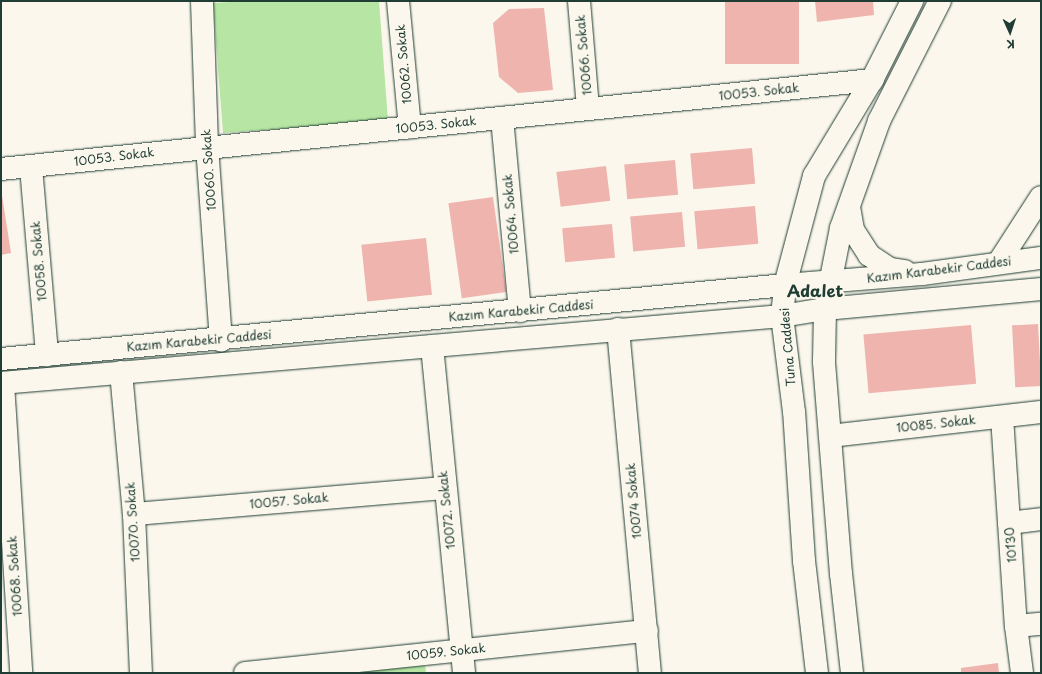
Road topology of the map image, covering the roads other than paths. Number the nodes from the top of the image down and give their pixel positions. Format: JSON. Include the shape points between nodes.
{"nodes":[{"id":1,"x":202,"y":1,"type":"edge"},
{"id":2,"x":398,"y":1,"type":"edge"},
{"id":3,"x":579,"y":1,"type":"edge"},
{"id":4,"x":912,"y":1,"type":"edge"},
{"id":5,"x":940,"y":1,"type":"edge"},
{"id":6,"x":872,"y":80,"type":"junction"},
{"id":7,"x":588,"y":109,"type":"junction"},
{"id":8,"x":502,"y":118,"type":"junction"},
{"id":9,"x":410,"y":127,"type":"junction"},
{"id":10,"x":207,"y":146,"type":"junction"},
{"id":11,"x":31,"y":168,"type":"junction"},
{"id":12,"x":1,"y":169,"type":"edge"},
{"id":13,"x":1041,"y":197,"type":"edge"},
{"id":14,"x":849,"y":206,"type":"junction"},
{"id":15,"x":1041,"y":258,"type":"edge"},
{"id":16,"x":999,"y":262,"type":"junction"},
{"id":17,"x":922,"y":274,"type":"junction"},
{"id":18,"x":831,"y":282,"type":"junction"},
{"id":19,"x":785,"y":285,"type":"junction"},
{"id":20,"x":1041,"y":289,"type":"edge"},
{"id":21,"x":825,"y":309,"type":"junction"},
{"id":22,"x":520,"y":311,"type":"junction"},
{"id":23,"x":782,"y":316,"type":"junction"},
{"id":24,"x":618,"y":329,"type":"junction"},
{"id":25,"x":221,"y":340,"type":"junction"},
{"id":26,"x":432,"y":346,"type":"junction"},
{"id":27,"x":47,"y":355,"type":"junction"},
{"id":28,"x":1,"y":359,"type":"edge"},
{"id":29,"x":121,"y":372,"type":"junction"},
{"id":30,"x":2,"y":383,"type":"edge"},
{"id":31,"x":1041,"y":412,"type":"edge"},
{"id":32,"x":1002,"y":417,"type":"junction"},
{"id":33,"x":830,"y":436,"type":"junction"},
{"id":34,"x":445,"y":488,"type":"junction"},
{"id":35,"x":134,"y":514,"type":"junction"},
{"id":36,"x":1041,"y":519,"type":"edge"},
{"id":37,"x":1009,"y":523,"type":"junction"},
{"id":38,"x":1041,"y":624,"type":"edge"},
{"id":39,"x":1016,"y":626,"type":"junction"},
{"id":40,"x":647,"y":631,"type":"junction"},
{"id":41,"x":462,"y":650,"type":"junction"},
{"id":42,"x":21,"y":673,"type":"edge"},
{"id":43,"x":141,"y":673,"type":"edge"},
{"id":44,"x":245,"y":673,"type":"edge"},
{"id":45,"x":464,"y":673,"type":"edge"},
{"id":46,"x":650,"y":673,"type":"edge"},
{"id":47,"x":817,"y":673,"type":"edge"},
{"id":48,"x":852,"y":673,"type":"edge"},
{"id":49,"x":1022,"y":673,"type":"edge"}],
"edges":[{"from":1,"to":10,"type":"street","name":"10060. Sokak"},
{"from":2,"to":9,"type":"street","name":"10062. Sokak"},
{"from":3,"to":7,"type":"street","name":"10066. Sokak"},
{"from":4,"to":6,"type":"street","name":"Tuna Caddesi"},
{"from":5,"to":14,"type":"street","via":[[879,121]]},
{"from":6,"to":7,"type":"street","name":"10053. Sokak"},
{"from":6,"to":19,"type":"street","name":"Tuna Caddesi","via":[[814,176]]},
{"from":7,"to":8,"type":"street","name":"10053. Sokak"},
{"from":8,"to":9,"type":"street","name":"10053. Sokak"},
{"from":8,"to":22,"type":"street","name":"10064. Sokak"},
{"from":9,"to":10,"type":"street","name":"10053. Sokak"},
{"from":10,"to":11,"type":"street","name":"10053. Sokak"},
{"from":10,"to":25,"type":"street","name":"10060. Sokak"},
{"from":11,"to":12,"type":"street","name":"10053. Sokak"},
{"from":11,"to":27,"type":"street","name":"10058. Sokak"},
{"from":13,"to":16,"type":"street"},
{"from":14,"to":17,"type":"street","via":[[853,230],[869,255],[890,269]]},
{"from":14,"to":18,"type":"street","via":[[841,228]]},
{"from":15,"to":16,"type":"street","name":"Kazım Karabekir Caddesi"},
{"from":16,"to":17,"type":"street","name":"Kazım Karabekir Caddesi"},
{"from":17,"to":18,"type":"street","name":"Kazım Karabekir Caddesi"},
{"from":18,"to":19,"type":"street","name":"Kazım Karabekir Caddesi"},
{"from":18,"to":21,"type":"street"},
{"from":19,"to":22,"type":"street","name":"Kazım Karabekir Caddesi"},
{"from":19,"to":23,"type":"street","name":"Tuna Caddesi"},
{"from":20,"to":21,"type":"street","name":"Kazım Karabekir Caddesi"},
{"from":21,"to":23,"type":"street","name":"Kazım Karabekir Caddesi"},
{"from":21,"to":33,"type":"street","via":[[824,361]]},
{"from":22,"to":25,"type":"street","name":"Kazım Karabekir Caddesi"},
{"from":23,"to":24,"type":"street","name":"Kazım Karabekir Caddesi"},
{"from":23,"to":47,"type":"street","name":"Tuna Caddesi","via":[[794,412],[804,562]]},
{"from":24,"to":26,"type":"street","name":"Kazım Karabekir Caddesi"},
{"from":24,"to":40,"type":"street","name":"10074 Sokak"},
{"from":25,"to":27,"type":"street","name":"Kazım Karabekir Caddesi"},
{"from":26,"to":29,"type":"street","name":"Kazım Karabekir Caddesi"},
{"from":26,"to":34,"type":"street","name":"10072. Sokak"},
{"from":27,"to":28,"type":"street","name":"Kazım Karabekir Caddesi"},
{"from":29,"to":30,"type":"street","name":"Kazım Karabekir Caddesi"},
{"from":29,"to":35,"type":"street","name":"10070. Sokak"},
{"from":30,"to":42,"type":"street","name":"10068. Sokak"},
{"from":31,"to":32,"type":"street","name":"10085. Sokak"},
{"from":32,"to":33,"type":"street","name":"10085. Sokak"},
{"from":32,"to":37,"type":"street","name":"10130"},
{"from":33,"to":48,"type":"street"},
{"from":34,"to":35,"type":"street","name":"10057. Sokak"},
{"from":34,"to":41,"type":"street","name":"10072. Sokak"},
{"from":35,"to":43,"type":"street","name":"10070. Sokak"},
{"from":36,"to":37,"type":"street"},
{"from":37,"to":39,"type":"street","name":"10130"},
{"from":38,"to":39,"type":"street"},
{"from":39,"to":49,"type":"street","name":"10130"},
{"from":40,"to":41,"type":"street","name":"10059. Sokak"},
{"from":40,"to":46,"type":"street","name":"10074 Sokak"},
{"from":41,"to":44,"type":"street","name":"10059. Sokak"},
{"from":41,"to":45,"type":"street","name":"10072. Sokak"}]}
